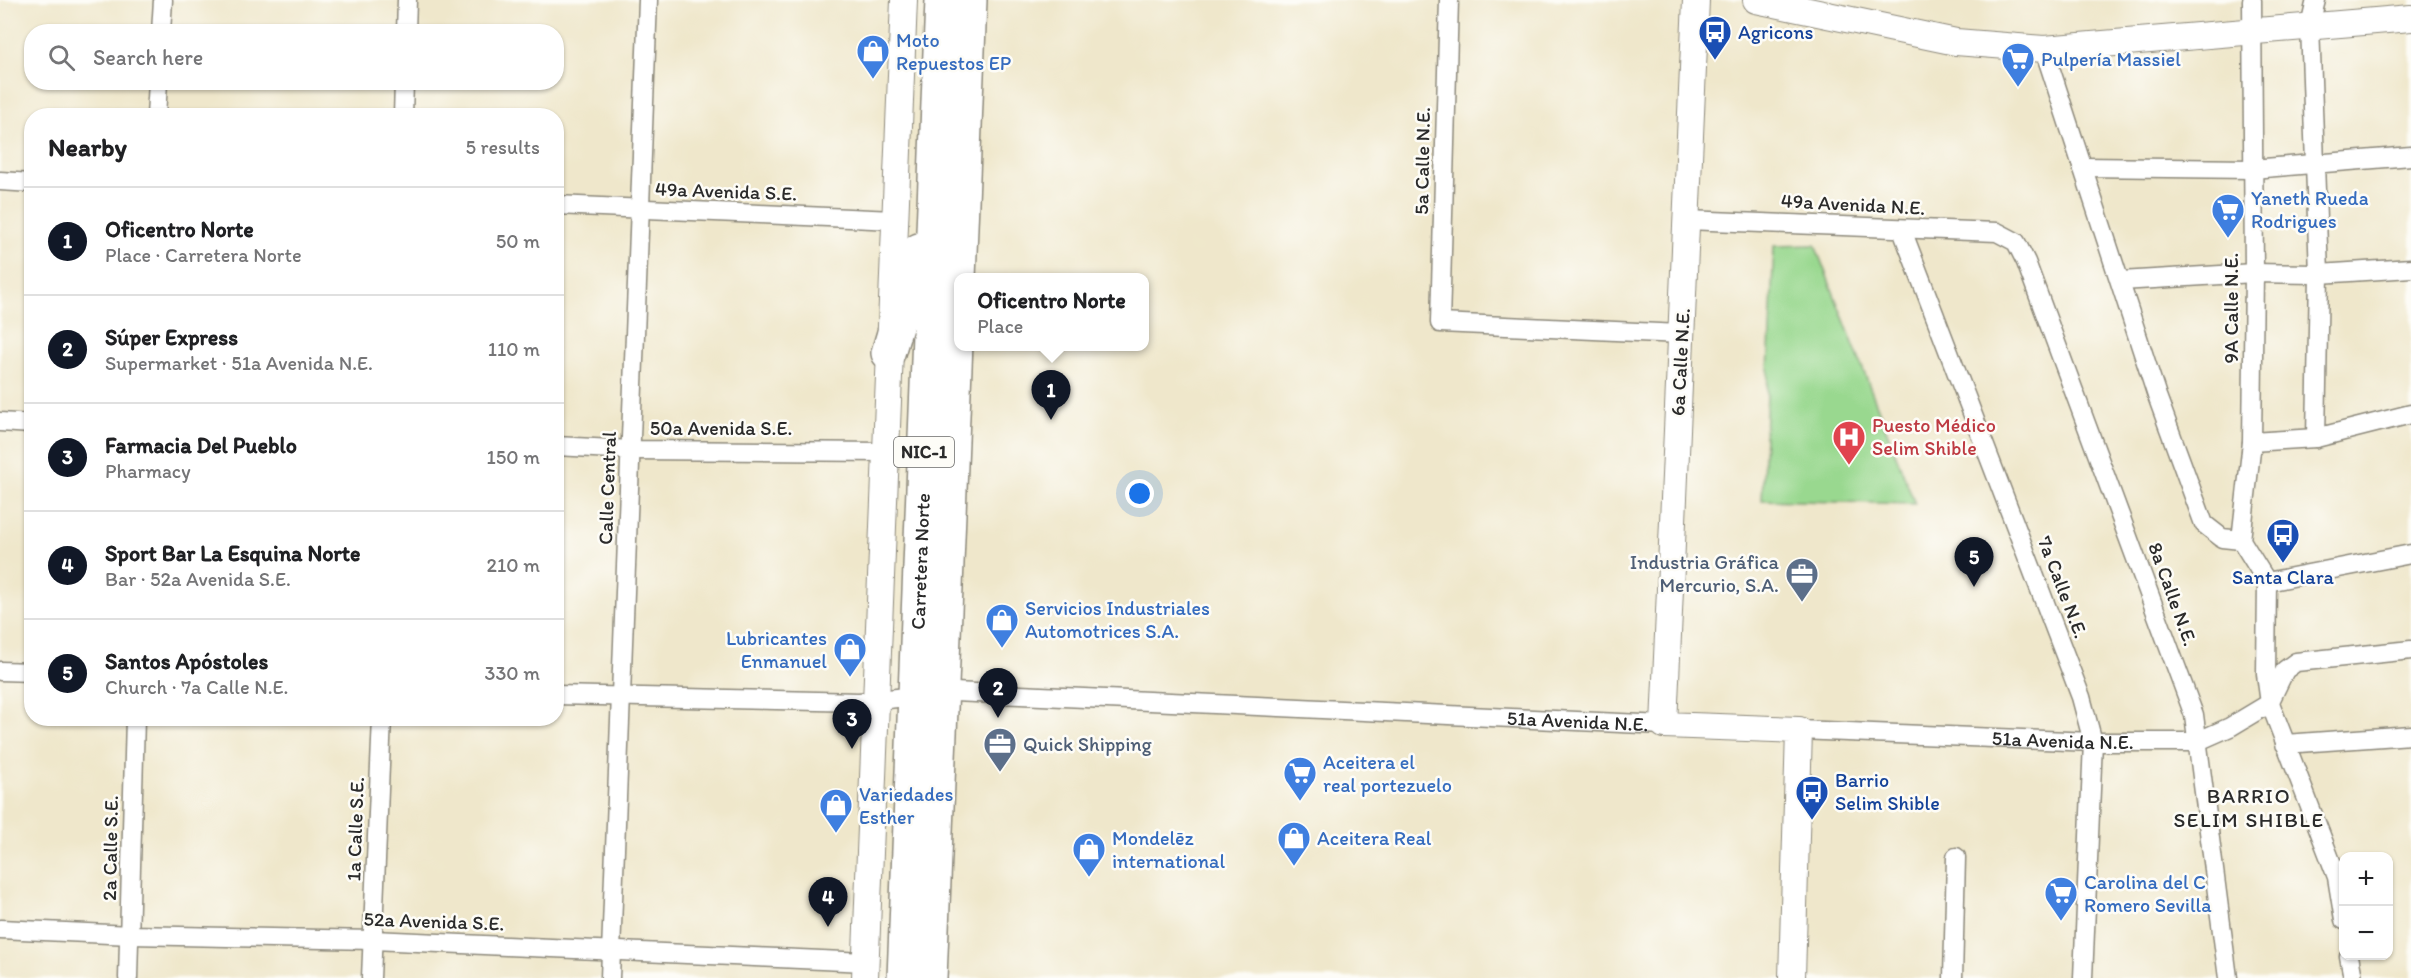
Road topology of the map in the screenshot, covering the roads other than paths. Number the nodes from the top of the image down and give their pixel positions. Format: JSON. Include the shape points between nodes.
{"nodes":[{"id":1,"x":163,"y":0,"type":"edge"},
{"id":2,"x":407,"y":0,"type":"edge"},
{"id":3,"x":648,"y":0,"type":"edge"},
{"id":4,"x":904,"y":0,"type":"edge"},
{"id":5,"x":942,"y":0,"type":"edge"},
{"id":6,"x":970,"y":0,"type":"edge"},
{"id":7,"x":1449,"y":0,"type":"edge"},
{"id":8,"x":1696,"y":0,"type":"edge"},
{"id":9,"x":1756,"y":0,"type":"edge"},
{"id":10,"x":2252,"y":0,"type":"edge"},
{"id":11,"x":2316,"y":0,"type":"edge"},
{"id":12,"x":2411,"y":18,"type":"edge"},
{"id":13,"x":162,"y":24,"type":"edge"},
{"id":14,"x":406,"y":24,"type":"edge"},
{"id":15,"x":2310,"y":25,"type":"junction"},
{"id":16,"x":2252,"y":31,"type":"junction"},
{"id":17,"x":2044,"y":49,"type":"junction"},
{"id":18,"x":158,"y":90,"type":"edge"},
{"id":19,"x":404,"y":90,"type":"edge"},
{"id":20,"x":156,"y":108,"type":"edge"},
{"id":21,"x":403,"y":108,"type":"edge"},
{"id":22,"x":2411,"y":156,"type":"edge"},
{"id":23,"x":2316,"y":163,"type":"junction"},
{"id":24,"x":2082,"y":166,"type":"junction"},
{"id":25,"x":2252,"y":169,"type":"junction"},
{"id":26,"x":0,"y":181,"type":"edge"},
{"id":27,"x":24,"y":182,"type":"edge"},
{"id":28,"x":564,"y":206,"type":"edge"},
{"id":29,"x":932,"y":208,"type":"junction"},
{"id":30,"x":640,"y":210,"type":"junction"},
{"id":31,"x":894,"y":220,"type":"junction"},
{"id":32,"x":1686,"y":220,"type":"junction"},
{"id":33,"x":1902,"y":230,"type":"junction"},
{"id":34,"x":2016,"y":242,"type":"joint"},
{"id":35,"x":2411,"y":268,"type":"edge"},
{"id":36,"x":959,"y":273,"type":"edge"},
{"id":37,"x":2254,"y":273,"type":"junction"},
{"id":38,"x":2319,"y":274,"type":"junction"},
{"id":39,"x":2121,"y":281,"type":"junction"},
{"id":40,"x":1681,"y":334,"type":"junction"},
{"id":41,"x":954,"y":347,"type":"edge"},
{"id":42,"x":888,"y":353,"type":"junction"},
{"id":43,"x":2411,"y":414,"type":"edge"},
{"id":44,"x":0,"y":422,"type":"edge"},
{"id":45,"x":24,"y":424,"type":"edge"},
{"id":46,"x":2316,"y":438,"type":"junction"},
{"id":47,"x":2252,"y":442,"type":"junction"},
{"id":48,"x":564,"y":446,"type":"edge"},
{"id":49,"x":631,"y":450,"type":"junction"},
{"id":50,"x":885,"y":452,"type":"junction"},
{"id":51,"x":2241,"y":540,"type":"junction"},
{"id":52,"x":2411,"y":554,"type":"edge"},
{"id":53,"x":2267,"y":582,"type":"junction"},
{"id":54,"x":2411,"y":650,"type":"edge"},
{"id":55,"x":0,"y":671,"type":"edge"},
{"id":56,"x":24,"y":672,"type":"edge"},
{"id":57,"x":928,"y":694,"type":"junction"},
{"id":58,"x":564,"y":695,"type":"edge"},
{"id":59,"x":621,"y":698,"type":"junction"},
{"id":60,"x":876,"y":700,"type":"junction"},
{"id":61,"x":2270,"y":703,"type":"junction"},
{"id":62,"x":1665,"y":725,"type":"junction"},
{"id":63,"x":135,"y":726,"type":"edge"},
{"id":64,"x":382,"y":726,"type":"edge"},
{"id":65,"x":1799,"y":730,"type":"junction"},
{"id":66,"x":2411,"y":735,"type":"edge"},
{"id":67,"x":2093,"y":742,"type":"junction"},
{"id":68,"x":2196,"y":742,"type":"junction"},
{"id":69,"x":2285,"y":744,"type":"junction"},
{"id":70,"x":1956,"y":857,"type":"dead end"},
{"id":71,"x":934,"y":867,"type":"junction"},
{"id":72,"x":2341,"y":906,"type":"edge"},
{"id":73,"x":0,"y":929,"type":"edge"},
{"id":74,"x":131,"y":935,"type":"junction"},
{"id":75,"x":373,"y":940,"type":"junction"},
{"id":76,"x":611,"y":951,"type":"junction"},
{"id":77,"x":2350,"y":960,"type":"edge"},
{"id":78,"x":866,"y":970,"type":"edge"},
{"id":79,"x":129,"y":978,"type":"edge"},
{"id":80,"x":371,"y":978,"type":"edge"},
{"id":81,"x":610,"y":978,"type":"edge"},
{"id":82,"x":904,"y":978,"type":"edge"},
{"id":83,"x":930,"y":978,"type":"edge"},
{"id":84,"x":942,"y":978,"type":"edge"},
{"id":85,"x":1792,"y":978,"type":"edge"},
{"id":86,"x":1953,"y":978,"type":"edge"},
{"id":87,"x":2083,"y":978,"type":"edge"},
{"id":88,"x":2228,"y":978,"type":"edge"},
{"id":89,"x":2353,"y":978,"type":"edge"}],
"edges":[{"from":1,"to":13,"type":"street"},
{"from":2,"to":14,"type":"street"},
{"from":3,"to":30,"type":"street","name":"Calle Central"},
{"from":4,"to":31,"type":"street"},
{"from":5,"to":29,"type":"highway","name":"Carretera Norte","number":"NIC-1"},
{"from":6,"to":36,"type":"highway"},
{"from":7,"to":40,"type":"street","name":"5a Calle N.E.","via":[[1440,323]]},
{"from":8,"to":32,"type":"street","name":"6a Calle N.E."},
{"from":9,"to":17,"type":"street","via":[[1956,42]]},
{"from":10,"to":16,"type":"street"},
{"from":11,"to":15,"type":"street"},
{"from":12,"to":15,"type":"street"},
{"from":15,"to":16,"type":"street"},
{"from":15,"to":23,"type":"street"},
{"from":16,"to":17,"type":"street"},
{"from":16,"to":25,"type":"street","name":"9A Calle N.E."},
{"from":17,"to":24,"type":"street"},
{"from":18,"to":20,"type":"street"},
{"from":19,"to":21,"type":"street"},
{"from":22,"to":23,"type":"street"},
{"from":23,"to":25,"type":"street"},
{"from":23,"to":38,"type":"street"},
{"from":24,"to":25,"type":"street"},
{"from":24,"to":39,"type":"street"},
{"from":25,"to":37,"type":"street","name":"9A Calle N.E."},
{"from":26,"to":27,"type":"street"},
{"from":28,"to":30,"type":"street","name":"49a Avenida S.E."},
{"from":29,"to":42,"type":"highway"},
{"from":29,"to":57,"type":"highway","name":"Carretera Norte","number":"NIC-1"},
{"from":30,"to":31,"type":"street","name":"49a Avenida S.E."},
{"from":30,"to":49,"type":"street","name":"Calle Central"},
{"from":31,"to":42,"type":"street"},
{"from":32,"to":33,"type":"street","name":"49a Avenida N.E."},
{"from":32,"to":40,"type":"street","name":"6a Calle N.E."},
{"from":33,"to":34,"type":"street","name":"49a Avenida N.E.","via":[[1997,232]]},
{"from":33,"to":67,"type":"street","name":"7a Calle N.E.","via":[[2081,697]]},
{"from":34,"to":68,"type":"street","name":"8a Calle N.E.","via":[[2194,715]]},
{"from":35,"to":38,"type":"street"},
{"from":37,"to":38,"type":"street"},
{"from":37,"to":39,"type":"street"},
{"from":37,"to":47,"type":"street","name":"9A Calle N.E."},
{"from":38,"to":46,"type":"street"},
{"from":39,"to":51,"type":"street","via":[[2157,396],[2204,524],[2222,538]]},
{"from":40,"to":62,"type":"street","name":"6a Calle N.E."},
{"from":41,"to":57,"type":"highway","name":"Carretera Norte","number":"NIC-1"},
{"from":42,"to":50,"type":"street"},
{"from":43,"to":46,"type":"street"},
{"from":44,"to":45,"type":"street"},
{"from":46,"to":47,"type":"street"},
{"from":47,"to":51,"type":"street"},
{"from":48,"to":49,"type":"street","name":"50a Avenida S.E."},
{"from":49,"to":50,"type":"street","name":"50a Avenida S.E."},
{"from":49,"to":59,"type":"street","name":"Calle Central"},
{"from":50,"to":60,"type":"street"},
{"from":51,"to":53,"type":"street"},
{"from":52,"to":53,"type":"street"},
{"from":53,"to":61,"type":"street","via":[[2266,674]]},
{"from":54,"to":61,"type":"street","via":[[2296,662],[2285,670]]},
{"from":55,"to":56,"type":"street"},
{"from":57,"to":60,"type":"street","name":"51a Avenida N.E."},
{"from":57,"to":62,"type":"street","name":"51a Avenida N.E.","via":[[965,692]]},
{"from":57,"to":71,"type":"highway","name":"Carretera Norte","number":"NIC-1"},
{"from":57,"to":82,"type":"highway","name":"Carretera Norte","number":"NIC-1"},
{"from":58,"to":59,"type":"street","name":"51a Avenida N.E."},
{"from":59,"to":60,"type":"street","name":"51a Avenida N.E."},
{"from":59,"to":76,"type":"street","name":"Calle Central"},
{"from":60,"to":78,"type":"street"},
{"from":61,"to":68,"type":"street","name":"51a Avenida N.E."},
{"from":61,"to":69,"type":"street"},
{"from":62,"to":65,"type":"street","name":"51a Avenida N.E."},
{"from":63,"to":74,"type":"street","name":"2a Calle S.E."},
{"from":64,"to":75,"type":"street","name":"1a Calle S.E."},
{"from":65,"to":67,"type":"street","name":"51a Avenida N.E."},
{"from":65,"to":85,"type":"street"},
{"from":66,"to":69,"type":"street"},
{"from":67,"to":68,"type":"street","name":"51a Avenida N.E."},
{"from":67,"to":87,"type":"street","name":"7a Calle N.E."},
{"from":68,"to":88,"type":"street","name":"8a Calle N.E."},
{"from":69,"to":72,"type":"street","via":[[2337,877]]},
{"from":70,"to":86,"type":"street"},
{"from":71,"to":83,"type":"highway","name":"Carretera Norte","number":"NIC-1"},
{"from":71,"to":84,"type":"highway"},
{"from":73,"to":74,"type":"street","name":"52a Avenida S.E."},
{"from":74,"to":75,"type":"street","name":"52a Avenida S.E."},
{"from":74,"to":79,"type":"street","name":"2a Calle S.E."},
{"from":75,"to":76,"type":"street","name":"52a Avenida S.E."},
{"from":75,"to":80,"type":"street","name":"1a Calle S.E."},
{"from":76,"to":78,"type":"street","name":"52a Avenida S.E."},
{"from":76,"to":81,"type":"street","name":"Calle Central"},
{"from":77,"to":89,"type":"street"}]}
